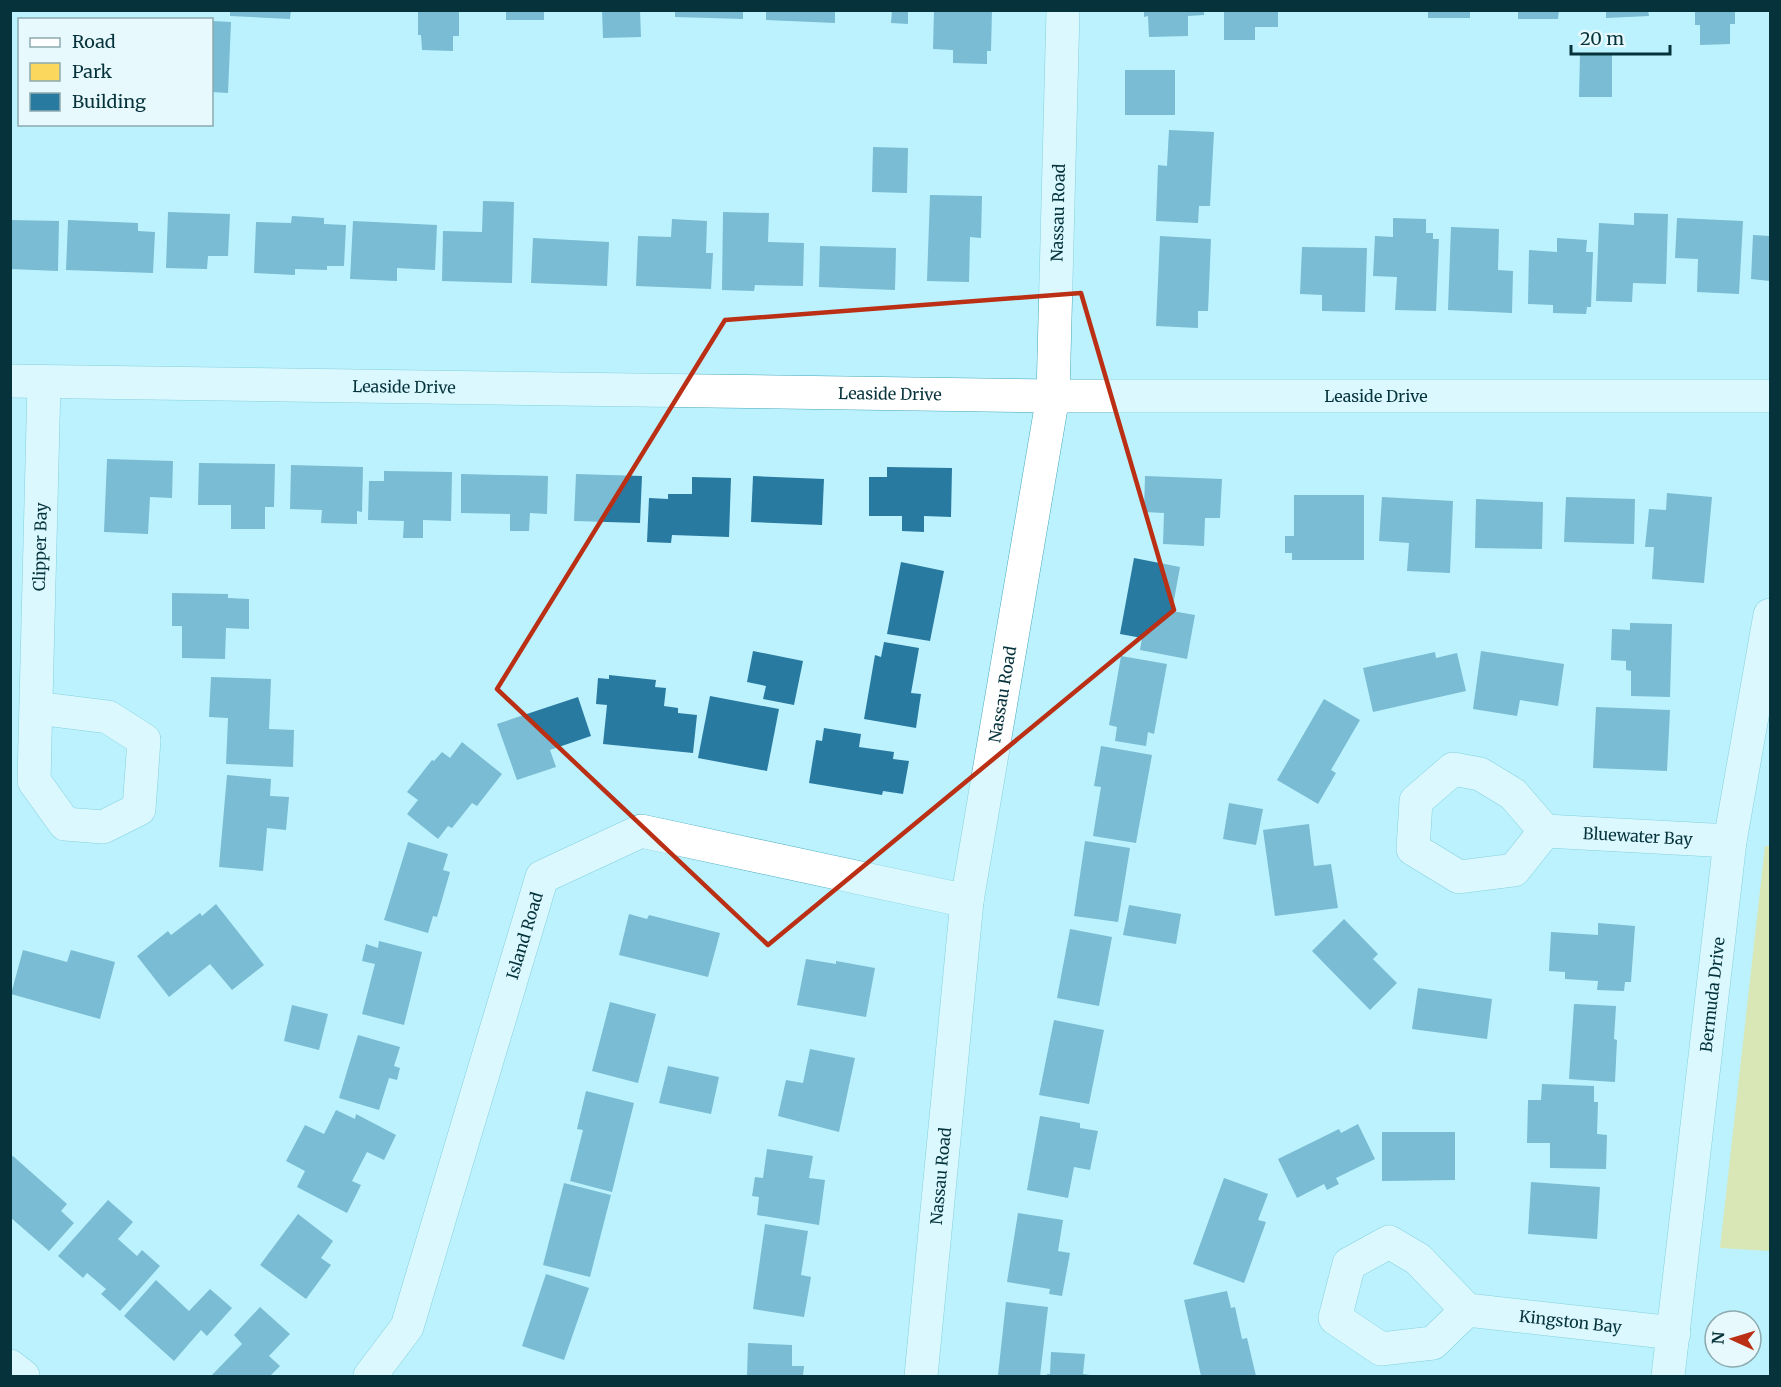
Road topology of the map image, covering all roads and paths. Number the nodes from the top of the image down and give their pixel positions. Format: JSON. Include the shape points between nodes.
{"nodes":[{"id":1,"x":1063,"y":10,"type":"edge"},
{"id":2,"x":10,"y":381,"type":"edge"},
{"id":3,"x":44,"y":383,"type":"junction"},
{"id":4,"x":1053,"y":396,"type":"junction"},
{"id":5,"x":1770,"y":396,"type":"edge"},
{"id":6,"x":1770,"y":615,"type":"edge"},
{"id":7,"x":36,"y":708,"type":"dead end"},
{"id":8,"x":1545,"y":831,"type":"dead end"},
{"id":9,"x":1730,"y":841,"type":"junction"},
{"id":10,"x":968,"y":901,"type":"junction"},
{"id":11,"x":1467,"y":1310,"type":"dead end"},
{"id":12,"x":1674,"y":1333,"type":"junction"},
{"id":13,"x":10,"y":1366,"type":"edge"},
{"id":14,"x":23,"y":1377,"type":"edge"},
{"id":15,"x":370,"y":1377,"type":"edge"},
{"id":16,"x":921,"y":1377,"type":"edge"},
{"id":17,"x":1668,"y":1377,"type":"edge"}],
"edges":[{"from":1,"to":4,"type":"street","name":"Nassau Road"},
{"from":2,"to":3,"type":"street","name":"Leaside Drive"},
{"from":3,"to":4,"type":"street","name":"Leaside Drive"},
{"from":3,"to":7,"type":"street","name":"Clipper Bay"},
{"from":4,"to":5,"type":"street","name":"Leaside Drive"},
{"from":4,"to":10,"type":"street","name":"Nassau Road"},
{"from":6,"to":9,"type":"street","name":"Bermuda Drive"},
{"from":8,"to":9,"type":"street","name":"Bluewater Bay"},
{"from":9,"to":12,"type":"street","name":"Bermuda Drive"},
{"from":10,"to":15,"type":"street","name":"Island Road","via":[[641,831],[542,877],[407,1327]]},
{"from":10,"to":16,"type":"street","name":"Nassau Road"},
{"from":11,"to":12,"type":"street","name":"Kingston Bay"},
{"from":12,"to":17,"type":"street","name":"Bermuda Drive"},
{"from":13,"to":14,"type":"street"}]}
